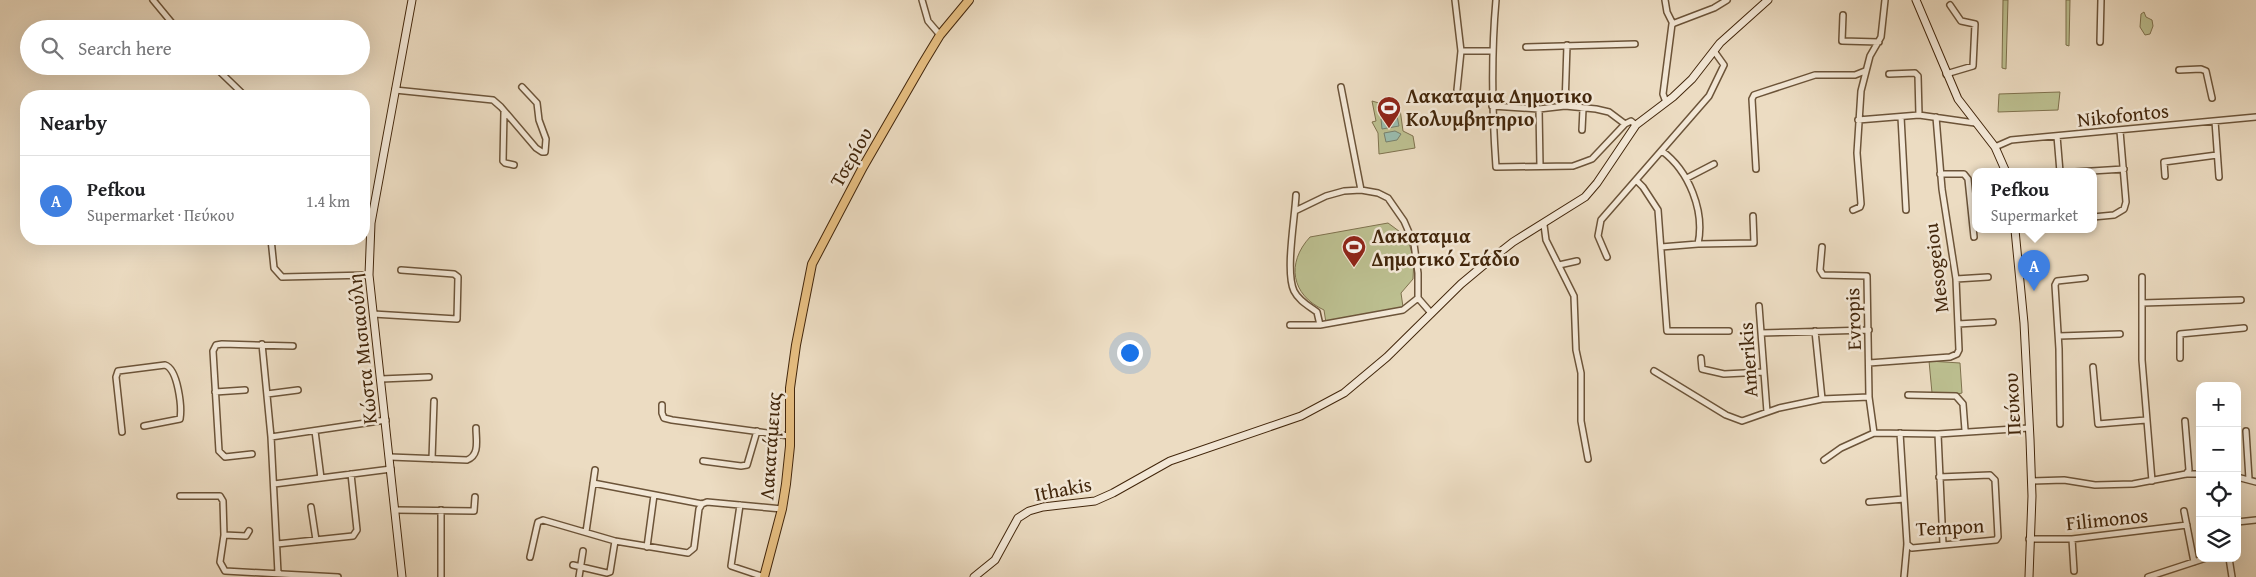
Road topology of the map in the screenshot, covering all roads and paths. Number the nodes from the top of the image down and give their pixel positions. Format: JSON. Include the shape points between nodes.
{"nodes":[{"id":1,"x":153,"y":0,"type":"edge"},
{"id":2,"x":412,"y":0,"type":"edge"},
{"id":3,"x":922,"y":0,"type":"edge"},
{"id":4,"x":969,"y":0,"type":"edge"},
{"id":5,"x":1455,"y":0,"type":"edge"},
{"id":6,"x":1496,"y":0,"type":"edge"},
{"id":7,"x":1666,"y":0,"type":"edge"},
{"id":8,"x":1727,"y":0,"type":"edge"},
{"id":9,"x":1768,"y":0,"type":"edge"},
{"id":10,"x":1885,"y":0,"type":"edge"},
{"id":11,"x":1916,"y":0,"type":"edge"},
{"id":12,"x":2100,"y":0,"type":"edge"},
{"id":13,"x":1950,"y":6,"type":"dead end"},
{"id":14,"x":1843,"y":15,"type":"dead end"},
{"id":15,"x":170,"y":20,"type":"edge"},
{"id":16,"x":1672,"y":24,"type":"junction"},
{"id":17,"x":940,"y":35,"type":"junction"},
{"id":18,"x":1879,"y":42,"type":"junction"},
{"id":19,"x":2100,"y":42,"type":"dead end"},
{"id":20,"x":1635,"y":44,"type":"dead end"},
{"id":21,"x":1526,"y":46,"type":"dead end"},
{"id":22,"x":1568,"y":46,"type":"junction"},
{"id":23,"x":1461,"y":51,"type":"junction"},
{"id":24,"x":1492,"y":51,"type":"junction"},
{"id":25,"x":1714,"y":51,"type":"junction"},
{"id":26,"x":2179,"y":70,"type":"dead end"},
{"id":27,"x":1865,"y":71,"type":"junction"},
{"id":28,"x":1889,"y":74,"type":"dead end"},
{"id":29,"x":1946,"y":74,"type":"junction"},
{"id":30,"x":223,"y":75,"type":"edge"},
{"id":31,"x":522,"y":87,"type":"dead end"},
{"id":32,"x":1341,"y":87,"type":"dead end"},
{"id":33,"x":239,"y":90,"type":"edge"},
{"id":34,"x":396,"y":90,"type":"junction"},
{"id":35,"x":1457,"y":90,"type":"dead end"},
{"id":36,"x":2212,"y":98,"type":"dead end"},
{"id":37,"x":1666,"y":102,"type":"junction"},
{"id":38,"x":1492,"y":106,"type":"junction"},
{"id":39,"x":1565,"y":106,"type":"junction"},
{"id":40,"x":1539,"y":109,"type":"junction"},
{"id":41,"x":1583,"y":109,"type":"junction"},
{"id":42,"x":504,"y":111,"type":"junction"},
{"id":43,"x":1919,"y":115,"type":"junction"},
{"id":44,"x":1901,"y":117,"type":"junction"},
{"id":45,"x":1936,"y":117,"type":"junction"},
{"id":46,"x":2256,"y":117,"type":"edge"},
{"id":47,"x":1858,"y":120,"type":"junction"},
{"id":48,"x":2215,"y":121,"type":"junction"},
{"id":49,"x":1975,"y":123,"type":"junction"},
{"id":50,"x":1625,"y":124,"type":"junction"},
{"id":51,"x":1636,"y":125,"type":"junction"},
{"id":52,"x":1582,"y":130,"type":"dead end"},
{"id":53,"x":2120,"y":131,"type":"junction"},
{"id":54,"x":2057,"y":136,"type":"junction"},
{"id":55,"x":1995,"y":147,"type":"junction"},
{"id":56,"x":1662,"y":151,"type":"junction"},
{"id":57,"x":2217,"y":155,"type":"junction"},
{"id":58,"x":1714,"y":164,"type":"dead end"},
{"id":59,"x":514,"y":165,"type":"dead end"},
{"id":60,"x":1540,"y":166,"type":"junction"},
{"id":61,"x":2004,"y":168,"type":"edge"},
{"id":62,"x":2060,"y":168,"type":"edge"},
{"id":63,"x":1756,"y":169,"type":"dead end"},
{"id":64,"x":2124,"y":169,"type":"junction"},
{"id":65,"x":2097,"y":171,"type":"edge"},
{"id":66,"x":1940,"y":174,"type":"junction"},
{"id":67,"x":2165,"y":176,"type":"dead end"},
{"id":68,"x":2219,"y":177,"type":"dead end"},
{"id":69,"x":1687,"y":178,"type":"junction"},
{"id":70,"x":1637,"y":181,"type":"junction"},
{"id":71,"x":1361,"y":190,"type":"junction"},
{"id":72,"x":1296,"y":195,"type":"dead end"},
{"id":73,"x":1853,"y":210,"type":"dead end"},
{"id":74,"x":1906,"y":210,"type":"dead end"},
{"id":75,"x":1295,"y":211,"type":"junction"},
{"id":76,"x":370,"y":214,"type":"edge"},
{"id":77,"x":1753,"y":216,"type":"dead end"},
{"id":78,"x":1972,"y":217,"type":"edge"},
{"id":79,"x":2097,"y":217,"type":"edge"},
{"id":80,"x":1544,"y":224,"type":"junction"},
{"id":81,"x":1974,"y":233,"type":"edge"},
{"id":82,"x":2015,"y":233,"type":"edge"},
{"id":83,"x":1974,"y":236,"type":"dead end"},
{"id":84,"x":1698,"y":244,"type":"junction"},
{"id":85,"x":272,"y":245,"type":"edge"},
{"id":86,"x":368,"y":245,"type":"edge"},
{"id":87,"x":1662,"y":247,"type":"junction"},
{"id":88,"x":1822,"y":247,"type":"dead end"},
{"id":89,"x":1607,"y":257,"type":"dead end"},
{"id":90,"x":1578,"y":261,"type":"dead end"},
{"id":91,"x":1559,"y":265,"type":"junction"},
{"id":92,"x":402,"y":270,"type":"dead end"},
{"id":93,"x":368,"y":275,"type":"junction"},
{"id":94,"x":1988,"y":277,"type":"dead end"},
{"id":95,"x":2142,"y":277,"type":"dead end"},
{"id":96,"x":2085,"y":278,"type":"dead end"},
{"id":97,"x":1956,"y":279,"type":"junction"},
{"id":98,"x":1418,"y":298,"type":"junction"},
{"id":99,"x":2241,"y":300,"type":"dead end"},
{"id":100,"x":2142,"y":302,"type":"junction"},
{"id":101,"x":1758,"y":306,"type":"dead end"},
{"id":102,"x":1431,"y":313,"type":"junction"},
{"id":103,"x":373,"y":314,"type":"junction"},
{"id":104,"x":1993,"y":322,"type":"dead end"},
{"id":105,"x":1958,"y":324,"type":"junction"},
{"id":106,"x":1290,"y":325,"type":"dead end"},
{"id":107,"x":1320,"y":326,"type":"junction"},
{"id":108,"x":2244,"y":328,"type":"dead end"},
{"id":109,"x":1869,"y":330,"type":"junction"},
{"id":110,"x":1729,"y":331,"type":"dead end"},
{"id":111,"x":1816,"y":331,"type":"junction"},
{"id":112,"x":1761,"y":333,"type":"junction"},
{"id":113,"x":2120,"y":334,"type":"dead end"},
{"id":114,"x":2059,"y":336,"type":"junction"},
{"id":115,"x":262,"y":344,"type":"junction"},
{"id":116,"x":796,"y":345,"type":"joint"},
{"id":117,"x":293,"y":346,"type":"dead end"},
{"id":118,"x":1701,"y":358,"type":"dead end"},
{"id":119,"x":2180,"y":358,"type":"dead end"},
{"id":120,"x":1870,"y":363,"type":"junction"},
{"id":121,"x":2093,"y":367,"type":"dead end"},
{"id":122,"x":1654,"y":371,"type":"dead end"},
{"id":123,"x":1764,"y":372,"type":"junction"},
{"id":124,"x":429,"y":377,"type":"dead end"},
{"id":125,"x":381,"y":379,"type":"junction"},
{"id":126,"x":245,"y":390,"type":"dead end"},
{"id":127,"x":298,"y":390,"type":"dead end"},
{"id":128,"x":214,"y":392,"type":"junction"},
{"id":129,"x":267,"y":394,"type":"junction"},
{"id":130,"x":1908,"y":396,"type":"dead end"},
{"id":131,"x":1869,"y":397,"type":"junction"},
{"id":132,"x":1822,"y":399,"type":"junction"},
{"id":133,"x":434,"y":401,"type":"dead end"},
{"id":134,"x":662,"y":405,"type":"dead end"},
{"id":135,"x":1767,"y":412,"type":"junction"},
{"id":136,"x":386,"y":420,"type":"junction"},
{"id":137,"x":2146,"y":420,"type":"junction"},
{"id":138,"x":2185,"y":421,"type":"dead end"},
{"id":139,"x":2060,"y":424,"type":"dead end"},
{"id":140,"x":144,"y":426,"type":"dead end"},
{"id":141,"x":476,"y":428,"type":"dead end"},
{"id":142,"x":2030,"y":428,"type":"junction"},
{"id":143,"x":1965,"y":430,"type":"junction"},
{"id":144,"x":315,"y":431,"type":"junction"},
{"id":145,"x":757,"y":431,"type":"junction"},
{"id":146,"x":2246,"y":431,"type":"dead end"},
{"id":147,"x":122,"y":432,"type":"dead end"},
{"id":148,"x":1874,"y":433,"type":"junction"},
{"id":149,"x":1900,"y":433,"type":"junction"},
{"id":150,"x":1938,"y":434,"type":"junction"},
{"id":151,"x":271,"y":436,"type":"junction"},
{"id":152,"x":789,"y":436,"type":"junction"},
{"id":153,"x":252,"y":454,"type":"dead end"},
{"id":154,"x":390,"y":457,"type":"junction"},
{"id":155,"x":432,"y":459,"type":"junction"},
{"id":156,"x":1588,"y":459,"type":"dead end"},
{"id":157,"x":1824,"y":460,"type":"dead end"},
{"id":158,"x":703,"y":461,"type":"dead end"},
{"id":159,"x":391,"y":469,"type":"junction"},
{"id":160,"x":595,"y":470,"type":"dead end"},
{"id":161,"x":351,"y":474,"type":"junction"},
{"id":162,"x":2186,"y":474,"type":"junction"},
{"id":163,"x":2196,"y":474,"type":"edge"},
{"id":164,"x":1939,"y":477,"type":"junction"},
{"id":165,"x":321,"y":478,"type":"junction"},
{"id":166,"x":2241,"y":478,"type":"edge"},
{"id":167,"x":2248,"y":479,"type":"junction"},
{"id":168,"x":2031,"y":481,"type":"junction"},
{"id":169,"x":2152,"y":481,"type":"junction"},
{"id":170,"x":2256,"y":482,"type":"edge"},
{"id":171,"x":593,"y":483,"type":"junction"},
{"id":172,"x":274,"y":484,"type":"junction"},
{"id":173,"x":654,"y":495,"type":"junction"},
{"id":174,"x":180,"y":496,"type":"dead end"},
{"id":175,"x":475,"y":497,"type":"dead end"},
{"id":176,"x":1904,"y":499,"type":"junction"},
{"id":177,"x":1868,"y":502,"type":"dead end"},
{"id":178,"x":702,"y":504,"type":"junction"},
{"id":179,"x":740,"y":505,"type":"junction"},
{"id":180,"x":311,"y":507,"type":"dead end"},
{"id":181,"x":782,"y":509,"type":"junction"},
{"id":182,"x":395,"y":510,"type":"junction"},
{"id":183,"x":441,"y":510,"type":"junction"},
{"id":184,"x":2184,"y":511,"type":"dead end"},
{"id":185,"x":2256,"y":520,"type":"edge"},
{"id":186,"x":2241,"y":522,"type":"edge"},
{"id":187,"x":2188,"y":525,"type":"junction"},
{"id":188,"x":249,"y":531,"type":"dead end"},
{"id":189,"x":586,"y":532,"type":"junction"},
{"id":190,"x":224,"y":535,"type":"junction"},
{"id":191,"x":2029,"y":539,"type":"junction"},
{"id":192,"x":2072,"y":539,"type":"junction"},
{"id":193,"x":316,"y":540,"type":"junction"},
{"id":194,"x":615,"y":541,"type":"junction"},
{"id":195,"x":277,"y":544,"type":"junction"},
{"id":196,"x":1907,"y":544,"type":"junction"},
{"id":197,"x":1943,"y":544,"type":"junction"},
{"id":198,"x":647,"y":547,"type":"junction"},
{"id":199,"x":583,"y":551,"type":"dead end"},
{"id":200,"x":530,"y":557,"type":"dead end"},
{"id":201,"x":2194,"y":562,"type":"joint"},
{"id":202,"x":2230,"y":562,"type":"edge"},
{"id":203,"x":574,"y":565,"type":"dead end"},
{"id":204,"x":581,"y":568,"type":"junction"},
{"id":205,"x":2074,"y":571,"type":"dead end"},
{"id":206,"x":278,"y":572,"type":"junction"},
{"id":207,"x":338,"y":577,"type":"edge"},
{"id":208,"x":402,"y":577,"type":"edge"},
{"id":209,"x":442,"y":577,"type":"edge"},
{"id":210,"x":579,"y":577,"type":"edge"},
{"id":211,"x":764,"y":577,"type":"edge"},
{"id":212,"x":974,"y":577,"type":"edge"},
{"id":213,"x":1904,"y":577,"type":"edge"},
{"id":214,"x":2029,"y":577,"type":"edge"},
{"id":215,"x":2148,"y":577,"type":"edge"},
{"id":216,"x":2232,"y":577,"type":"edge"}],
"edges":[{"from":1,"to":15,"type":"street"},
{"from":2,"to":34,"type":"main road","name":"Κώστα Μισιαούλη"},
{"from":3,"to":17,"type":"street","via":[[928,21]]},
{"from":4,"to":17,"type":"main road","name":"Τσερίου"},
{"from":5,"to":23,"type":"street"},
{"from":6,"to":24,"type":"street"},
{"from":7,"to":16,"type":"street"},
{"from":8,"to":16,"type":"street"},
{"from":9,"to":25,"type":"main road","name":"Ithakis"},
{"from":10,"to":18,"type":"street"},
{"from":11,"to":29,"type":"main road"},
{"from":12,"to":19,"type":"street"},
{"from":13,"to":29,"type":"street","via":[[1961,21],[1975,24],[1973,66]]},
{"from":14,"to":18,"type":"street","via":[[1842,41]]},
{"from":16,"to":37,"type":"street","via":[[1663,94]]},
{"from":17,"to":116,"type":"main road","name":"Τσερίου","via":[[820,247],[809,278]]},
{"from":18,"to":27,"type":"street"},
{"from":20,"to":22,"type":"street"},
{"from":21,"to":22,"type":"street"},
{"from":22,"to":39,"type":"street"},
{"from":23,"to":24,"type":"street"},
{"from":23,"to":35,"type":"street"},
{"from":24,"to":38,"type":"street"},
{"from":25,"to":37,"type":"main road","name":"Ithakis","via":[[1692,79]]},
{"from":25,"to":56,"type":"street","via":[[1724,65],[1714,88]]},
{"from":26,"to":36,"type":"street","via":[[2206,71]]},
{"from":27,"to":47,"type":"street"},
{"from":27,"to":63,"type":"street","via":[[1855,75],[1815,75],[1754,95]]},
{"from":28,"to":43,"type":"street","via":[[1918,76]]},
{"from":29,"to":49,"type":"main road"},
{"from":30,"to":33,"type":"street"},
{"from":31,"to":42,"type":"street","via":[[536,103],[546,140],[545,152],[536,148]]},
{"from":32,"to":71,"type":"street"},
{"from":34,"to":42,"type":"street","via":[[492,100]]},
{"from":34,"to":76,"type":"main road","name":"Κώστα Μισιαούλη"},
{"from":37,"to":51,"type":"main road","name":"Ithakis"},
{"from":38,"to":40,"type":"street"},
{"from":38,"to":60,"type":"street","via":[[1496,167]]},
{"from":39,"to":40,"type":"street"},
{"from":39,"to":41,"type":"street"},
{"from":40,"to":60,"type":"street"},
{"from":41,"to":50,"type":"street","via":[[1603,110]]},
{"from":41,"to":52,"type":"street"},
{"from":42,"to":59,"type":"street","via":[[503,161]]},
{"from":43,"to":44,"type":"street"},
{"from":43,"to":45,"type":"street"},
{"from":44,"to":47,"type":"street"},
{"from":44,"to":74,"type":"street"},
{"from":45,"to":49,"type":"street"},
{"from":45,"to":66,"type":"street","name":"Mesogeiou"},
{"from":46,"to":48,"type":"street","name":"Nikofontos"},
{"from":47,"to":73,"type":"street","via":[[1861,204],[1860,208]]},
{"from":48,"to":53,"type":"street","name":"Nikofontos"},
{"from":48,"to":57,"type":"street"},
{"from":49,"to":55,"type":"main road"},
{"from":50,"to":51,"type":"street","via":[[1631,121]]},
{"from":50,"to":60,"type":"street","via":[[1592,159],[1573,166]]},
{"from":51,"to":80,"type":"main road","name":"Ithakis","via":[[1585,197]]},
{"from":53,"to":54,"type":"street","name":"Nikofontos"},
{"from":53,"to":64,"type":"street"},
{"from":54,"to":55,"type":"street","name":"Nikofontos","via":[[2011,140]]},
{"from":54,"to":62,"type":"street"},
{"from":55,"to":61,"type":"main road"},
{"from":56,"to":69,"type":"street"},
{"from":56,"to":70,"type":"street"},
{"from":57,"to":67,"type":"street","via":[[2164,162]]},
{"from":57,"to":68,"type":"street"},
{"from":58,"to":69,"type":"street"},
{"from":64,"to":65,"type":"street"},
{"from":64,"to":79,"type":"street","via":[[2124,209],[2114,215]]},
{"from":66,"to":78,"type":"street","via":[[1964,174],[1968,178]]},
{"from":66,"to":97,"type":"street","name":"Mesogeiou"},
{"from":69,"to":84,"type":"street","via":[[1696,203]]},
{"from":70,"to":87,"type":"street","via":[[1658,210]]},
{"from":70,"to":89,"type":"street","via":[[1601,220],[1598,236]]},
{"from":71,"to":75,"type":"street","via":[[1326,196]]},
{"from":71,"to":98,"type":"street","via":[[1388,198],[1404,221],[1414,244]]},
{"from":72,"to":75,"type":"street"},
{"from":75,"to":107,"type":"street","via":[[1290,278],[1295,293],[1317,312]]},
{"from":77,"to":84,"type":"street","via":[[1754,243]]},
{"from":80,"to":91,"type":"street","via":[[1546,240]]},
{"from":80,"to":102,"type":"main road","name":"Ithakis","via":[[1485,264]]},
{"from":81,"to":83,"type":"street"},
{"from":82,"to":142,"type":"main road","name":"Πεύκου"},
{"from":84,"to":87,"type":"street"},
{"from":85,"to":93,"type":"street","via":[[274,268],[282,277]]},
{"from":86,"to":93,"type":"main road","name":"Κώστα Μισιαούλη"},
{"from":87,"to":110,"type":"street","via":[[1667,331]]},
{"from":88,"to":109,"type":"street","name":"Evropis","via":[[1820,270],[1823,275],[1867,276]]},
{"from":90,"to":91,"type":"street"},
{"from":91,"to":156,"type":"street","via":[[1574,296],[1576,350],[1581,373],[1581,421]]},
{"from":92,"to":103,"type":"street","via":[[458,277],[456,319]]},
{"from":93,"to":103,"type":"main road","name":"Κώστα Μισιαούλη"},
{"from":94,"to":97,"type":"street"},
{"from":95,"to":100,"type":"street"},
{"from":96,"to":114,"type":"street","via":[[2057,281],[2055,285]]},
{"from":97,"to":105,"type":"street","name":"Mesogeiou"},
{"from":98,"to":102,"type":"street"},
{"from":98,"to":107,"type":"street","via":[[1402,310]]},
{"from":99,"to":100,"type":"street"},
{"from":100,"to":137,"type":"street"},
{"from":101,"to":112,"type":"street","name":"Amerikis"},
{"from":102,"to":212,"type":"main road","name":"Ithakis","via":[[1387,358],[1344,393],[1301,416],[1170,461],[1095,501],[1029,511],[1018,518],[995,560]]},
{"from":103,"to":125,"type":"main road","name":"Κώστα Μισιαούλη"},
{"from":104,"to":105,"type":"street"},
{"from":105,"to":120,"type":"street","name":"Mesogeiou","via":[[1957,354]]},
{"from":106,"to":107,"type":"street"},
{"from":108,"to":119,"type":"street","via":[[2180,334]]},
{"from":109,"to":111,"type":"street"},
{"from":109,"to":120,"type":"street","name":"Evropis"},
{"from":111,"to":112,"type":"street"},
{"from":111,"to":132,"type":"street"},
{"from":112,"to":123,"type":"street","name":"Amerikis"},
{"from":113,"to":114,"type":"street"},
{"from":114,"to":139,"type":"street"},
{"from":115,"to":117,"type":"street"},
{"from":115,"to":128,"type":"street","via":[[216,345]]},
{"from":115,"to":129,"type":"street"},
{"from":116,"to":152,"type":"main road","name":"Λακατάμειας"},
{"from":118,"to":123,"type":"street","via":[[1702,369],[1724,374]]},
{"from":120,"to":131,"type":"street","name":"Evropis"},
{"from":121,"to":137,"type":"street","via":[[2098,424]]},
{"from":122,"to":135,"type":"street","via":[[1726,415],[1742,421]]},
{"from":123,"to":135,"type":"street","name":"Amerikis"},
{"from":124,"to":125,"type":"street"},
{"from":125,"to":136,"type":"main road","name":"Κώστα Μισιαούλη"},
{"from":126,"to":128,"type":"street"},
{"from":127,"to":129,"type":"street"},
{"from":128,"to":153,"type":"street","via":[[221,455]]},
{"from":129,"to":151,"type":"street"},
{"from":130,"to":143,"type":"street","via":[[1956,396],[1963,404]]},
{"from":131,"to":132,"type":"street"},
{"from":131,"to":148,"type":"street","name":"Evropis"},
{"from":132,"to":135,"type":"street"},
{"from":133,"to":155,"type":"street"},
{"from":134,"to":145,"type":"street","via":[[664,418]]},
{"from":136,"to":144,"type":"street"},
{"from":136,"to":154,"type":"main road","name":"Κώστα Μισιαούλη"},
{"from":137,"to":169,"type":"street"},
{"from":138,"to":162,"type":"street","via":[[2189,470]]},
{"from":140,"to":147,"type":"street","via":[[180,420],[177,384],[170,366],[118,371]]},
{"from":141,"to":155,"type":"street","via":[[473,458]]},
{"from":142,"to":143,"type":"street"},
{"from":142,"to":168,"type":"main road","name":"Πεύκου"},
{"from":143,"to":150,"type":"street"},
{"from":144,"to":151,"type":"street"},
{"from":144,"to":165,"type":"street"},
{"from":145,"to":152,"type":"street"},
{"from":145,"to":158,"type":"street","via":[[747,465]]},
{"from":146,"to":167,"type":"street"},
{"from":148,"to":149,"type":"street"},
{"from":148,"to":157,"type":"street"},
{"from":149,"to":150,"type":"street"},
{"from":149,"to":176,"type":"street"},
{"from":150,"to":164,"type":"street"},
{"from":151,"to":172,"type":"street"},
{"from":152,"to":181,"type":"main road","name":"Λακατάμειας"},
{"from":154,"to":155,"type":"street"},
{"from":154,"to":159,"type":"main road","name":"Κώστα Μισιαούλη"},
{"from":159,"to":161,"type":"street"},
{"from":159,"to":182,"type":"main road","name":"Κώστα Μισιαούλη"},
{"from":160,"to":171,"type":"street"},
{"from":161,"to":165,"type":"street"},
{"from":161,"to":193,"type":"street","via":[[357,530],[353,536]]},
{"from":162,"to":163,"type":"street"},
{"from":162,"to":169,"type":"street"},
{"from":164,"to":197,"type":"street"},
{"from":164,"to":197,"type":"street","name":"Tempon","via":[[1990,475],[1995,480],[1996,540]]},
{"from":165,"to":172,"type":"street"},
{"from":166,"to":167,"type":"street"},
{"from":167,"to":170,"type":"street"},
{"from":168,"to":169,"type":"street","via":[[2064,480],[2095,485]]},
{"from":168,"to":191,"type":"main road","name":"Πεύκου"},
{"from":171,"to":173,"type":"street"},
{"from":171,"to":189,"type":"street"},
{"from":172,"to":195,"type":"street"},
{"from":173,"to":178,"type":"street"},
{"from":173,"to":198,"type":"street"},
{"from":174,"to":190,"type":"street","via":[[220,496]]},
{"from":175,"to":183,"type":"street","via":[[474,510]]},
{"from":176,"to":177,"type":"street"},
{"from":176,"to":196,"type":"street"},
{"from":178,"to":179,"type":"street"},
{"from":178,"to":198,"type":"street","via":[[692,552]]},
{"from":179,"to":181,"type":"street"},
{"from":179,"to":211,"type":"street","via":[[731,566]]},
{"from":180,"to":193,"type":"street"},
{"from":181,"to":211,"type":"main road","name":"Λακατάμειας"},
{"from":182,"to":183,"type":"street"},
{"from":182,"to":208,"type":"main road","name":"Κώστα Μισιαούλη"},
{"from":183,"to":209,"type":"street"},
{"from":184,"to":187,"type":"street"},
{"from":185,"to":186,"type":"street"},
{"from":187,"to":192,"type":"street","name":"Filimonos"},
{"from":187,"to":201,"type":"street"},
{"from":188,"to":190,"type":"street","via":[[246,536]]},
{"from":189,"to":194,"type":"street"},
{"from":189,"to":200,"type":"street","via":[[543,520],[538,522]]},
{"from":190,"to":206,"type":"street","via":[[220,562],[224,571]]},
{"from":191,"to":192,"type":"street","name":"Filimonos"},
{"from":191,"to":214,"type":"main road","name":"Πεύκου"},
{"from":192,"to":205,"type":"street"},
{"from":193,"to":195,"type":"street"},
{"from":194,"to":198,"type":"street"},
{"from":194,"to":204,"type":"street","via":[[610,572]]},
{"from":195,"to":206,"type":"street"},
{"from":196,"to":197,"type":"street","name":"Tempon","via":[[1912,548]]},
{"from":196,"to":213,"type":"street"},
{"from":199,"to":204,"type":"street"},
{"from":201,"to":215,"type":"street"},
{"from":202,"to":216,"type":"street"},
{"from":203,"to":204,"type":"street"},
{"from":204,"to":210,"type":"street"},
{"from":206,"to":207,"type":"street"}]}
